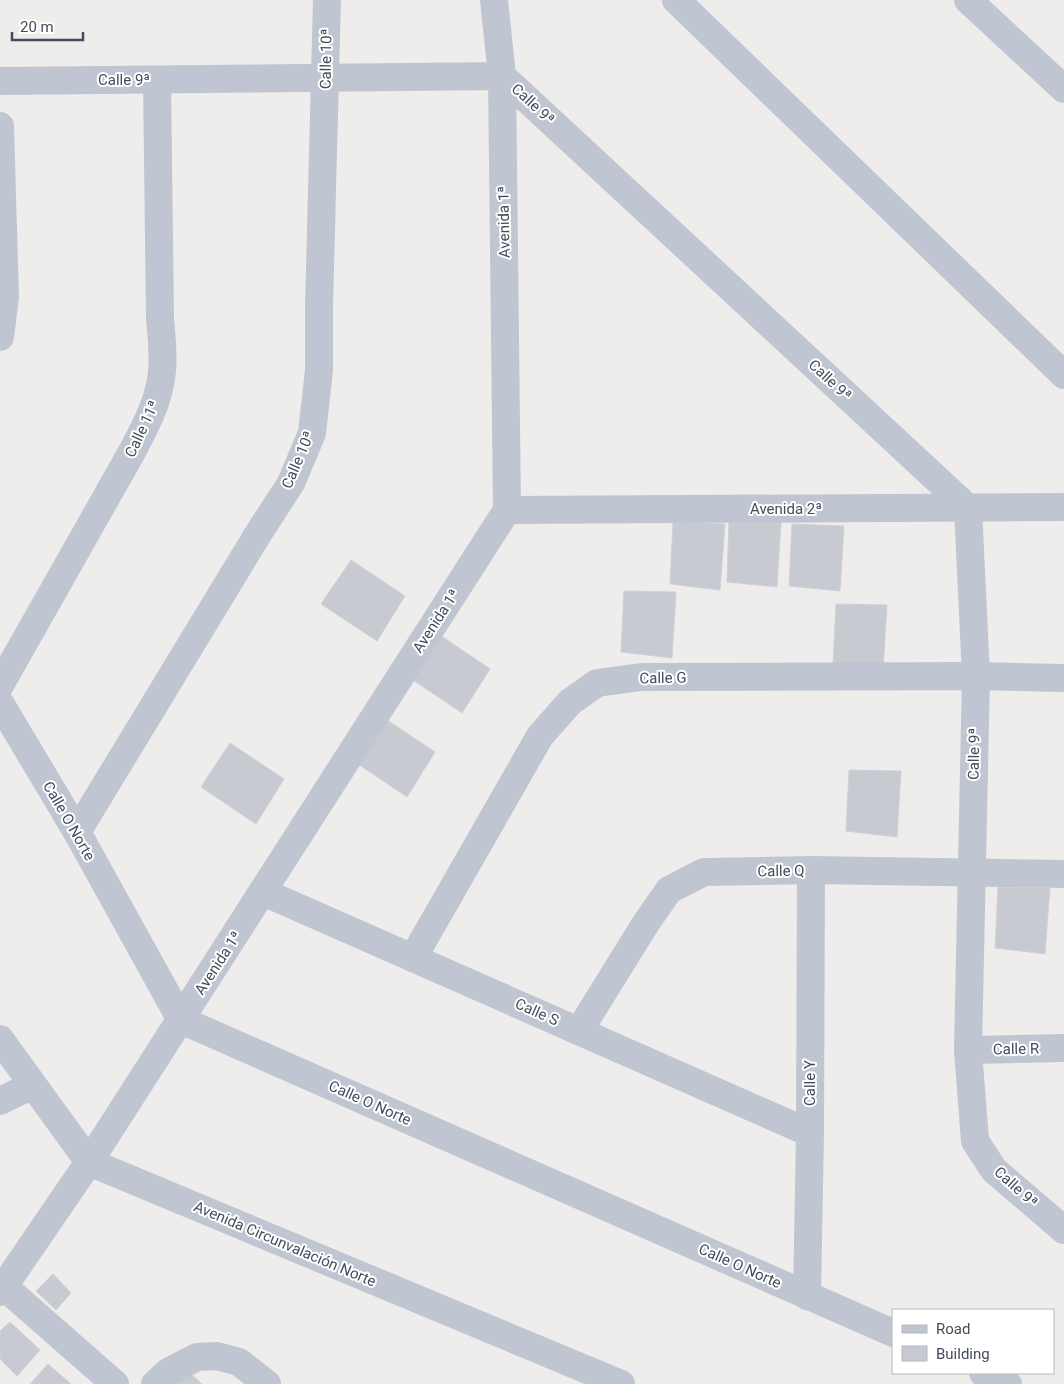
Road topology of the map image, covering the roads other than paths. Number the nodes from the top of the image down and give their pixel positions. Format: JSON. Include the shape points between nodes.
{"nodes":[{"id":1,"x":327,"y":0,"type":"edge"},
{"id":2,"x":494,"y":0,"type":"edge"},
{"id":3,"x":676,"y":0,"type":"edge"},
{"id":4,"x":968,"y":0,"type":"edge"},
{"id":5,"x":502,"y":76,"type":"junction"},
{"id":6,"x":326,"y":78,"type":"junction"},
{"id":7,"x":157,"y":80,"type":"junction"},
{"id":8,"x":0,"y":81,"type":"edge"},
{"id":9,"x":1064,"y":90,"type":"edge"},
{"id":10,"x":0,"y":126,"type":"edge"},
{"id":11,"x":0,"y":337,"type":"edge"},
{"id":12,"x":1064,"y":375,"type":"edge"},
{"id":13,"x":1064,"y":507,"type":"edge"},
{"id":14,"x":968,"y":508,"type":"junction"},
{"id":15,"x":507,"y":510,"type":"junction"},
{"id":16,"x":976,"y":676,"type":"junction"},
{"id":17,"x":1064,"y":678,"type":"edge"},
{"id":18,"x":0,"y":685,"type":"edge"},
{"id":19,"x":0,"y":703,"type":"edge"},
{"id":20,"x":76,"y":832,"type":"junction"},
{"id":21,"x":811,"y":870,"type":"junction"},
{"id":22,"x":972,"y":873,"type":"junction"},
{"id":23,"x":1064,"y":874,"type":"edge"},
{"id":24,"x":263,"y":892,"type":"junction"},
{"id":25,"x":413,"y":958,"type":"junction"},
{"id":26,"x":181,"y":1020,"type":"junction"},
{"id":27,"x":579,"y":1031,"type":"junction"},
{"id":28,"x":0,"y":1039,"type":"edge"},
{"id":29,"x":1064,"y":1048,"type":"edge"},
{"id":30,"x":968,"y":1050,"type":"junction"},
{"id":31,"x":33,"y":1085,"type":"junction"},
{"id":32,"x":0,"y":1101,"type":"edge"},
{"id":33,"x":810,"y":1133,"type":"junction"},
{"id":34,"x":89,"y":1162,"type":"junction"},
{"id":35,"x":1064,"y":1230,"type":"edge"},
{"id":36,"x":2,"y":1287,"type":"edge"},
{"id":37,"x":807,"y":1296,"type":"junction"},
{"id":38,"x":892,"y":1333,"type":"edge"},
{"id":39,"x":985,"y":1374,"type":"edge"},
{"id":40,"x":115,"y":1384,"type":"edge"},
{"id":41,"x":155,"y":1384,"type":"edge"},
{"id":42,"x":267,"y":1384,"type":"edge"},
{"id":43,"x":621,"y":1384,"type":"edge"},
{"id":44,"x":1008,"y":1384,"type":"edge"}],
"edges":[{"from":1,"to":6,"type":"street","name":"Calle 10ª"},
{"from":2,"to":5,"type":"street","name":"Avenida 1ª"},
{"from":3,"to":12,"type":"street"},
{"from":4,"to":9,"type":"street"},
{"from":5,"to":6,"type":"street","name":"Calle 9ª"},
{"from":5,"to":14,"type":"street","name":"Calle 9ª"},
{"from":5,"to":15,"type":"street","name":"Avenida 1ª"},
{"from":6,"to":7,"type":"street","name":"Calle 9ª"},
{"from":6,"to":20,"type":"street","name":"Calle 10ª","via":[[319,370],[312,433],[291,483]]},
{"from":7,"to":8,"type":"street","name":"Calle 9ª"},
{"from":7,"to":18,"type":"street","name":"Calle 11ª","via":[[160,388],[137,443]]},
{"from":10,"to":11,"type":"street","via":[[6,297]]},
{"from":13,"to":14,"type":"street","name":"Avenida 2ª"},
{"from":14,"to":15,"type":"street","name":"Avenida 2ª"},
{"from":14,"to":16,"type":"street","name":"Calle 9ª"},
{"from":15,"to":24,"type":"street","name":"Avenida 1ª"},
{"from":16,"to":17,"type":"street","name":"Calle G"},
{"from":16,"to":22,"type":"street","name":"Calle 9ª"},
{"from":16,"to":25,"type":"street","name":"Calle G","via":[[641,677],[597,683],[570,702],[540,736]]},
{"from":19,"to":20,"type":"street","name":"Calle O Norte"},
{"from":20,"to":26,"type":"street","name":"Calle O Norte"},
{"from":21,"to":22,"type":"street","name":"Calle Q"},
{"from":21,"to":27,"type":"street","name":"Calle Q","via":[[704,872],[669,890]]},
{"from":21,"to":33,"type":"street","name":"Calle Y"},
{"from":22,"to":23,"type":"street","name":"Calle Q"},
{"from":22,"to":30,"type":"street","name":"Calle 9ª"},
{"from":24,"to":25,"type":"street","name":"Calle S"},
{"from":24,"to":26,"type":"street","name":"Avenida 1ª"},
{"from":25,"to":27,"type":"street","name":"Calle S"},
{"from":26,"to":34,"type":"street","name":"Avenida 1ª"},
{"from":26,"to":37,"type":"street","name":"Calle O Norte"},
{"from":27,"to":33,"type":"street","name":"Calle S"},
{"from":28,"to":31,"type":"street"},
{"from":29,"to":30,"type":"street","name":"Calle R"},
{"from":30,"to":35,"type":"street","name":"Calle 9ª","via":[[974,1141],[994,1170]]},
{"from":31,"to":32,"type":"street"},
{"from":31,"to":34,"type":"street"},
{"from":33,"to":37,"type":"street","name":"Calle Y"},
{"from":34,"to":36,"type":"street","name":"Avenida 1ª"},
{"from":34,"to":43,"type":"street","name":"Avenida Circunvalación Norte"},
{"from":36,"to":40,"type":"street"},
{"from":37,"to":38,"type":"street","name":"Calle O Norte"},
{"from":39,"to":44,"type":"street"},
{"from":41,"to":42,"type":"street","via":[[168,1372],[197,1357],[216,1356],[239,1362]]}]}
